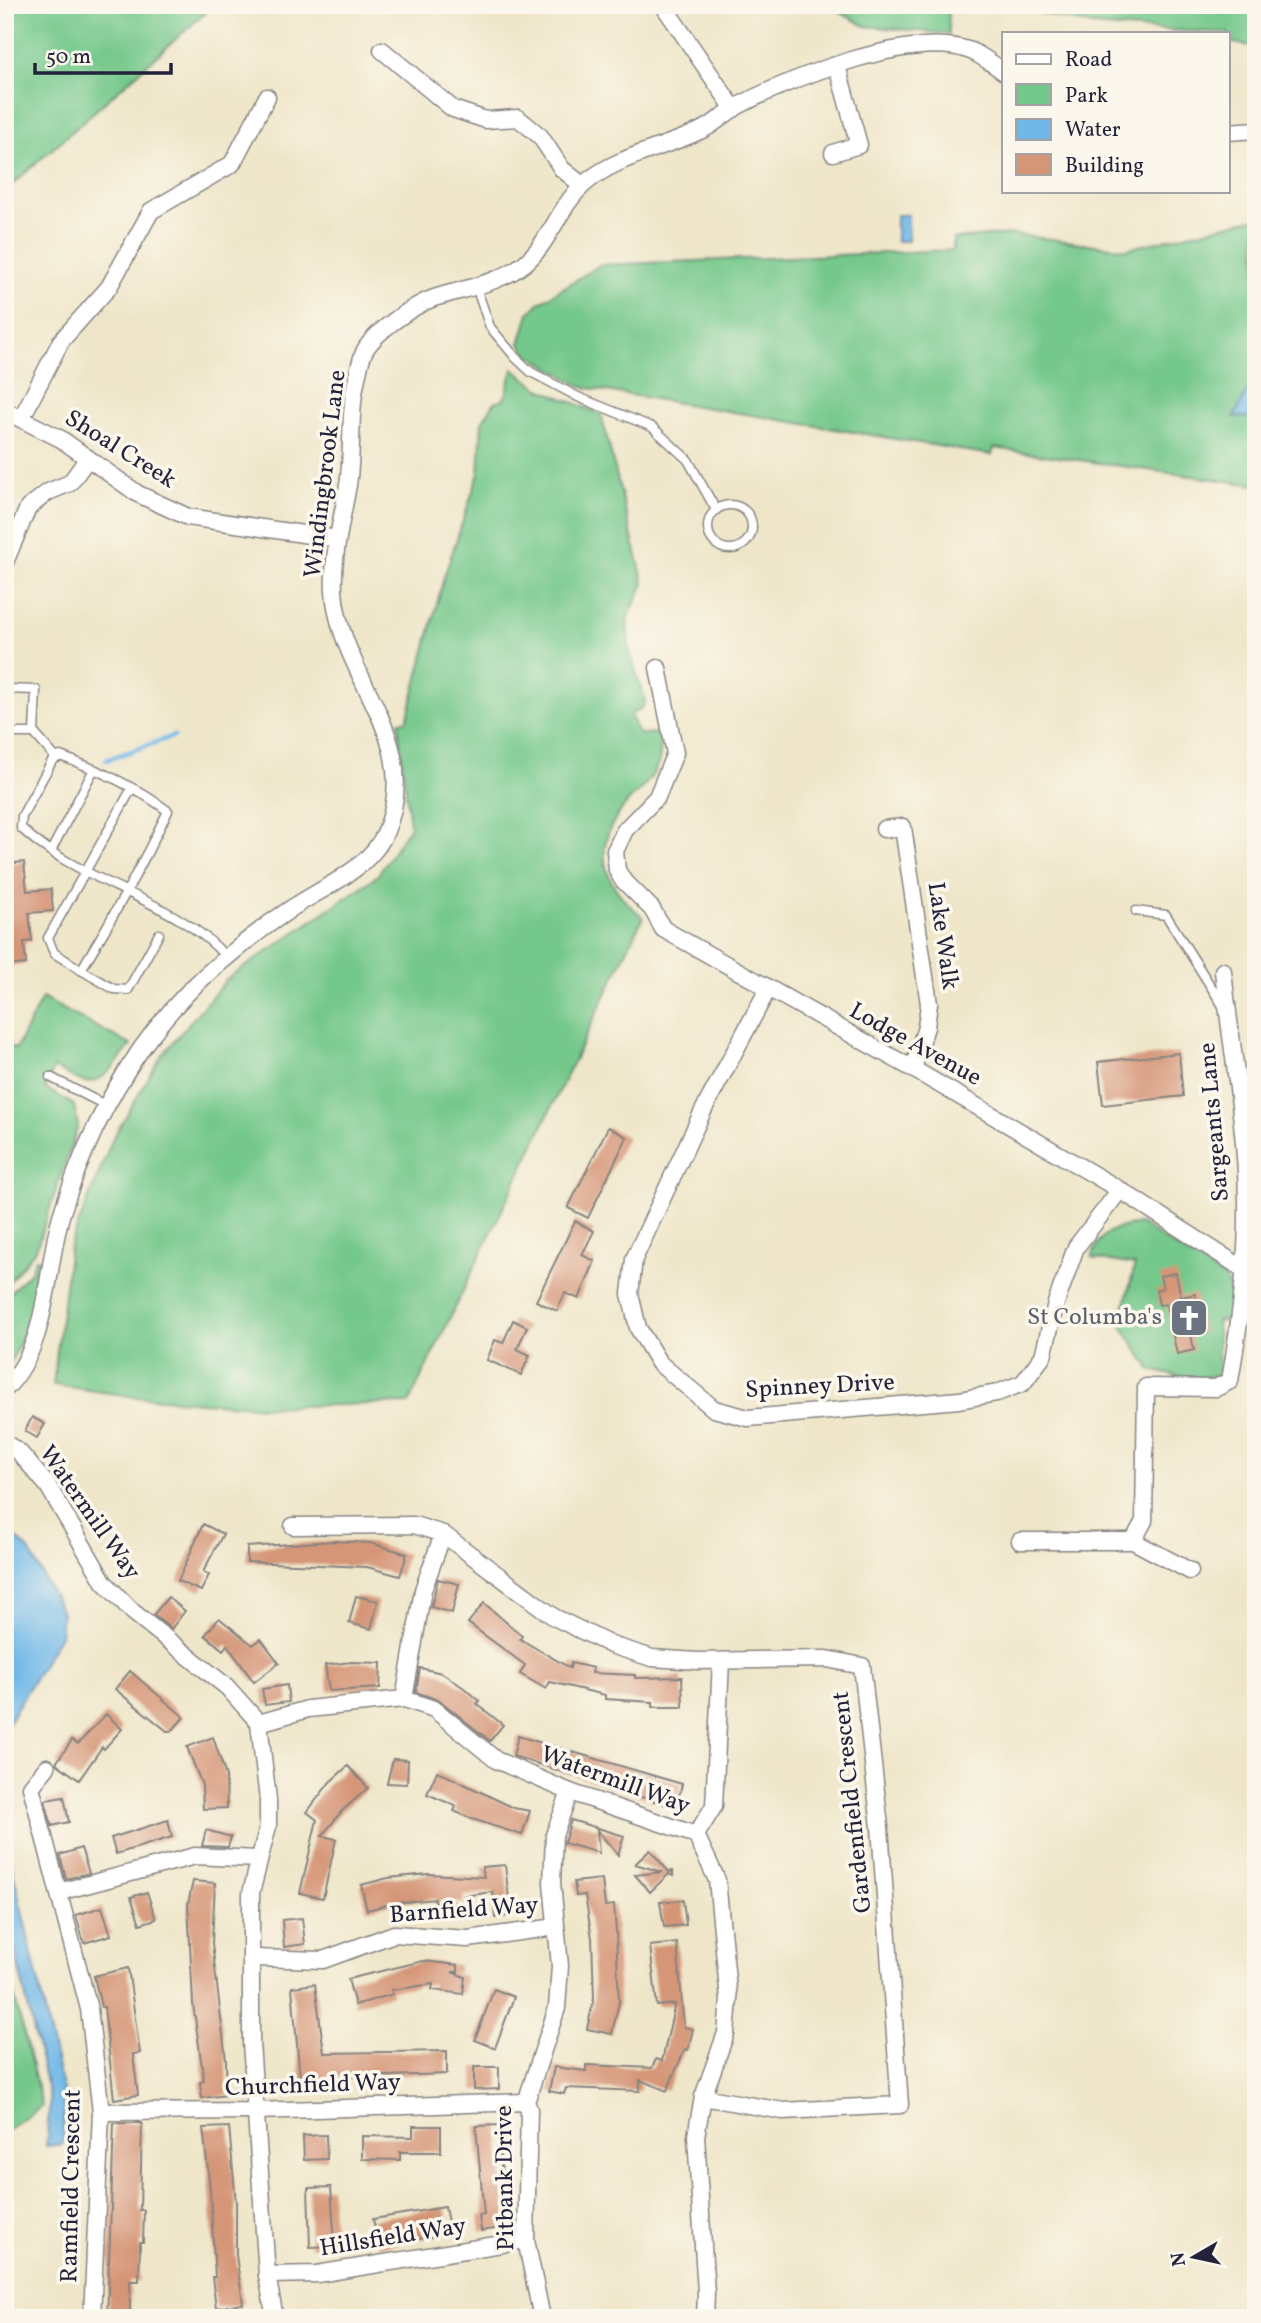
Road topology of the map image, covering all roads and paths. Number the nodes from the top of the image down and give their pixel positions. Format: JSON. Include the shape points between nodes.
{"nodes":[{"id":1,"x":663,"y":5,"type":"edge"},
{"id":2,"x":382,"y":50,"type":"dead end"},
{"id":3,"x":837,"y":66,"type":"junction"},
{"id":4,"x":1002,"y":71,"type":"edge"},
{"id":5,"x":267,"y":97,"type":"dead end"},
{"id":6,"x":734,"y":109,"type":"junction"},
{"id":7,"x":1256,"y":130,"type":"edge"},
{"id":8,"x":1230,"y":132,"type":"edge"},
{"id":9,"x":833,"y":153,"type":"dead end"},
{"id":10,"x":583,"y":185,"type":"junction"},
{"id":11,"x":476,"y":287,"type":"junction"},
{"id":12,"x":5,"y":411,"type":"edge"},
{"id":13,"x":22,"y":417,"type":"junction"},
{"id":14,"x":88,"y":458,"type":"junction"},
{"id":15,"x":716,"y":510,"type":"junction"},
{"id":16,"x":337,"y":540,"type":"junction"},
{"id":17,"x":5,"y":562,"type":"edge"},
{"id":18,"x":658,"y":668,"type":"dead end"},
{"id":19,"x":5,"y":689,"type":"edge"},
{"id":20,"x":5,"y":733,"type":"edge"},
{"id":21,"x":34,"y":733,"type":"junction"},
{"id":22,"x":56,"y":758,"type":"junction"},
{"id":23,"x":94,"y":769,"type":"junction"},
{"id":24,"x":132,"y":788,"type":"junction"},
{"id":25,"x":884,"y":829,"type":"dead end"},
{"id":26,"x":52,"y":849,"type":"junction"},
{"id":27,"x":87,"y":871,"type":"junction"},
{"id":28,"x":126,"y":892,"type":"junction"},
{"id":29,"x":1136,"y":911,"type":"dead end"},
{"id":30,"x":159,"y":934,"type":"dead end"},
{"id":31,"x":226,"y":957,"type":"junction"},
{"id":32,"x":81,"y":970,"type":"junction"},
{"id":33,"x":1223,"y":971,"type":"dead end"},
{"id":34,"x":768,"y":989,"type":"junction"},
{"id":35,"x":1228,"y":1015,"type":"junction"},
{"id":36,"x":913,"y":1069,"type":"junction"},
{"id":37,"x":50,"y":1077,"type":"dead end"},
{"id":38,"x":107,"y":1106,"type":"junction"},
{"id":39,"x":1120,"y":1190,"type":"junction"},
{"id":40,"x":1249,"y":1273,"type":"edge"},
{"id":41,"x":5,"y":1389,"type":"edge"},
{"id":42,"x":5,"y":1443,"type":"edge"},
{"id":43,"x":293,"y":1526,"type":"dead end"},
{"id":44,"x":443,"y":1534,"type":"junction"},
{"id":45,"x":1020,"y":1541,"type":"dead end"},
{"id":46,"x":1133,"y":1541,"type":"junction"},
{"id":47,"x":1190,"y":1571,"type":"dead end"},
{"id":48,"x":721,"y":1661,"type":"junction"},
{"id":49,"x":404,"y":1699,"type":"junction"},
{"id":50,"x":258,"y":1723,"type":"junction"},
{"id":51,"x":47,"y":1767,"type":"dead end"},
{"id":52,"x":570,"y":1792,"type":"junction"},
{"id":53,"x":696,"y":1835,"type":"junction"},
{"id":54,"x":258,"y":1859,"type":"junction"},
{"id":55,"x":59,"y":1892,"type":"junction"},
{"id":56,"x":556,"y":1927,"type":"junction"},
{"id":57,"x":253,"y":1958,"type":"junction"},
{"id":58,"x":703,"y":2097,"type":"junction"},
{"id":59,"x":526,"y":2102,"type":"junction"},
{"id":60,"x":257,"y":2111,"type":"junction"},
{"id":61,"x":101,"y":2112,"type":"junction"},
{"id":62,"x":526,"y":2240,"type":"junction"},
{"id":63,"x":267,"y":2275,"type":"junction"},
{"id":64,"x":92,"y":2318,"type":"edge"},
{"id":65,"x":275,"y":2318,"type":"edge"},
{"id":66,"x":542,"y":2318,"type":"edge"},
{"id":67,"x":705,"y":2318,"type":"edge"}],
"edges":[{"from":1,"to":6,"type":"street"},
{"from":2,"to":10,"type":"street","via":[[453,109],[486,120],[518,118],[540,136],[562,169]]},
{"from":3,"to":4,"type":"street","name":"Windingbrook Lane","via":[[894,50],[944,46],[971,51]]},
{"from":3,"to":6,"type":"street","name":"Windingbrook Lane"},
{"from":3,"to":9,"type":"street","via":[[859,145]]},
{"from":5,"to":13,"type":"street","via":[[232,164],[151,211],[109,287],[61,341]]},
{"from":6,"to":10,"type":"street","name":"Windingbrook Lane","via":[[708,127],[612,166]]},
{"from":7,"to":8,"type":"street"},
{"from":10,"to":11,"type":"street","name":"Windingbrook Lane","via":[[526,262]]},
{"from":11,"to":15,"type":"lane","via":[[490,327],[531,372],[652,427],[688,460]]},
{"from":11,"to":16,"type":"street","name":"Windingbrook Lane","via":[[430,299],[394,321],[365,349],[354,390],[348,484]]},
{"from":12,"to":13,"type":"street","name":"Shoal Creek"},
{"from":13,"to":14,"type":"street","name":"Shoal Creek"},
{"from":14,"to":16,"type":"street","name":"Shoal Creek","via":[[138,494],[188,517]]},
{"from":14,"to":17,"type":"street","via":[[69,482],[28,508]]},
{"from":15,"to":15,"type":"lane","via":[[708,529],[714,543],[734,550],[747,542],[753,529],[749,515],[738,506]]},
{"from":16,"to":31,"type":"street","name":"Windingbrook Lane","via":[[334,591],[341,631],[355,669],[384,720],[395,764],[394,803],[385,836],[361,864]]},
{"from":18,"to":34,"type":"street","name":"Lodge Avenue","via":[[675,753],[657,797],[625,830],[615,851],[617,870],[652,909],[663,929]]},
{"from":19,"to":21,"type":"lane","via":[[36,690]]},
{"from":20,"to":21,"type":"lane"},
{"from":21,"to":22,"type":"lane"},
{"from":22,"to":23,"type":"lane"},
{"from":22,"to":26,"type":"lane","via":[[22,816],[21,828]]},
{"from":23,"to":24,"type":"lane"},
{"from":23,"to":26,"type":"lane"},
{"from":24,"to":27,"type":"lane"},
{"from":24,"to":28,"type":"lane","via":[[168,811]]},
{"from":25,"to":36,"type":"street","name":"Lake Walk","via":[[903,827],[929,1003]]},
{"from":26,"to":27,"type":"lane"},
{"from":27,"to":28,"type":"lane"},
{"from":27,"to":32,"type":"lane","via":[[48,937],[54,953]]},
{"from":28,"to":31,"type":"lane","via":[[204,935]]},
{"from":28,"to":32,"type":"lane"},
{"from":29,"to":35,"type":"lane","via":[[1166,915]]},
{"from":30,"to":32,"type":"lane","via":[[128,990],[114,989]]},
{"from":31,"to":38,"type":"street","name":"Windingbrook Lane","via":[[170,1011]]},
{"from":33,"to":35,"type":"street","name":"Sargeants Lane"},
{"from":34,"to":36,"type":"street","name":"Lodge Avenue"},
{"from":34,"to":39,"type":"street","name":"Spinney Drive","via":[[703,1111],[634,1259],[629,1294],[638,1328],[659,1363],[714,1409],[748,1418],[959,1400],[1023,1383],[1043,1356],[1076,1247]]},
{"from":35,"to":40,"type":"street","name":"Sargeants Lane","via":[[1247,1200]]},
{"from":36,"to":39,"type":"street","name":"Lodge Avenue"},
{"from":37,"to":38,"type":"lane"},
{"from":38,"to":41,"type":"street","name":"Windingbrook Lane","via":[[60,1219],[28,1360]]},
{"from":39,"to":40,"type":"street","name":"Lodge Avenue"},
{"from":40,"to":46,"type":"street","name":"Sargeants Lane","via":[[1230,1381],[1216,1388],[1146,1387],[1144,1521]]},
{"from":42,"to":50,"type":"street","name":"Watermill Way","via":[[19,1452],[48,1486],[104,1582],[133,1612],[227,1688]]},
{"from":43,"to":44,"type":"street","name":"Gardenfield Crescent","via":[[414,1525]]},
{"from":44,"to":48,"type":"street","name":"Gardenfield Crescent","via":[[554,1617],[611,1645],[652,1658]]},
{"from":44,"to":49,"type":"street","via":[[423,1590]]},
{"from":45,"to":46,"type":"street"},
{"from":46,"to":47,"type":"street"},
{"from":48,"to":53,"type":"street","via":[[714,1807]]},
{"from":48,"to":58,"type":"street","name":"Gardenfield Crescent","via":[[827,1659],[862,1665],[880,1827],[900,2105],[783,2111]]},
{"from":49,"to":50,"type":"street","name":"Watermill Way","via":[[309,1709]]},
{"from":49,"to":52,"type":"street","name":"Watermill Way","via":[[434,1709],[496,1760]]},
{"from":50,"to":54,"type":"street","via":[[268,1813]]},
{"from":51,"to":55,"type":"street","name":"Ramfield Crescent","via":[[31,1787]]},
{"from":52,"to":53,"type":"street","name":"Watermill Way"},
{"from":52,"to":56,"type":"street","name":"Pitbank Drive","via":[[554,1835]]},
{"from":53,"to":58,"type":"street","name":"Watermill Way","via":[[717,1880],[729,2000],[726,2033]]},
{"from":54,"to":55,"type":"street","via":[[195,1857]]},
{"from":54,"to":57,"type":"street","via":[[251,1893]]},
{"from":55,"to":61,"type":"street","name":"Ramfield Crescent","via":[[89,2009]]},
{"from":56,"to":57,"type":"street","name":"Barnfield Way","via":[[468,1938],[394,1934],[323,1960]]},
{"from":56,"to":59,"type":"street","name":"Pitbank Drive","via":[[560,1966],[556,2008]]},
{"from":57,"to":60,"type":"street","via":[[251,2042]]},
{"from":58,"to":67,"type":"street","name":"Watermill Way","via":[[696,2136]]},
{"from":59,"to":60,"type":"street","name":"Churchfield Way"},
{"from":59,"to":62,"type":"street","name":"Pitbank Drive"},
{"from":60,"to":61,"type":"street","name":"Churchfield Way"},
{"from":60,"to":63,"type":"street"},
{"from":61,"to":64,"type":"street","name":"Ramfield Crescent"},
{"from":62,"to":63,"type":"street","name":"Hillsfield Way","via":[[317,2274]]},
{"from":62,"to":66,"type":"street","name":"Pitbank Drive"},
{"from":63,"to":65,"type":"street"}]}
